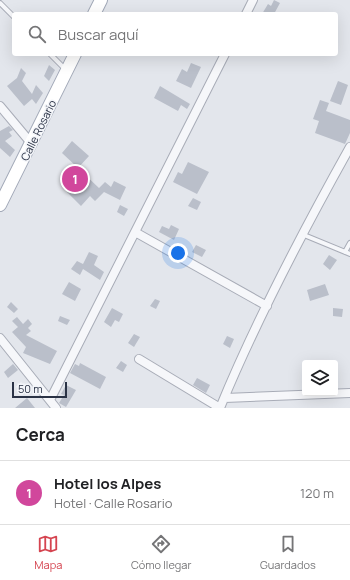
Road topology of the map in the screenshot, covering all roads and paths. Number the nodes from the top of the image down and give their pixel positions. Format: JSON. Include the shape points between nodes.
{"nodes":[{"id":1,"x":101,"y":0,"type":"edge"},
{"id":2,"x":253,"y":0,"type":"edge"},
{"id":3,"x":0,"y":3,"type":"edge"},
{"id":4,"x":95,"y":12,"type":"edge"},
{"id":5,"x":247,"y":12,"type":"edge"},
{"id":6,"x":12,"y":15,"type":"edge"},
{"id":7,"x":52,"y":56,"type":"edge"},
{"id":8,"x":73,"y":56,"type":"edge"},
{"id":9,"x":224,"y":56,"type":"edge"},
{"id":10,"x":67,"y":70,"type":"junction"},
{"id":11,"x":0,"y":106,"type":"edge"},
{"id":12,"x":31,"y":143,"type":"junction"},
{"id":13,"x":350,"y":147,"type":"edge"},
{"id":14,"x":0,"y":205,"type":"edge"},
{"id":15,"x":135,"y":232,"type":"junction"},
{"id":16,"x":304,"y":235,"type":"junction"},
{"id":17,"x":350,"y":243,"type":"edge"},
{"id":18,"x":345,"y":252,"type":"junction"},
{"id":19,"x":350,"y":254,"type":"edge"},
{"id":20,"x":267,"y":306,"type":"junction"},
{"id":21,"x":0,"y":338,"type":"edge"},
{"id":22,"x":139,"y":359,"type":"dead end"},
{"id":23,"x":350,"y":393,"type":"edge"},
{"id":24,"x":224,"y":398,"type":"junction"},
{"id":25,"x":50,"y":400,"type":"junction"},
{"id":26,"x":56,"y":408,"type":"edge"},
{"id":27,"x":220,"y":408,"type":"edge"}],
"edges":[{"from":1,"to":4,"type":"main road"},
{"from":2,"to":5,"type":"street"},
{"from":3,"to":6,"type":"lane"},
{"from":7,"to":10,"type":"lane"},
{"from":8,"to":10,"type":"main road","name":"Calle Rosario"},
{"from":9,"to":15,"type":"street"},
{"from":10,"to":12,"type":"main road","name":"Calle Rosario"},
{"from":11,"to":12,"type":"street"},
{"from":12,"to":14,"type":"main road","name":"Calle Rosario"},
{"from":13,"to":16,"type":"street","via":[[325,190]]},
{"from":15,"to":20,"type":"street"},
{"from":15,"to":25,"type":"street"},
{"from":16,"to":18,"type":"lane"},
{"from":16,"to":20,"type":"street"},
{"from":17,"to":18,"type":"lane"},
{"from":18,"to":19,"type":"lane"},
{"from":20,"to":24,"type":"street"},
{"from":21,"to":25,"type":"street"},
{"from":22,"to":27,"type":"street"},
{"from":23,"to":24,"type":"street"},
{"from":24,"to":27,"type":"street"},
{"from":25,"to":26,"type":"street"}]}
